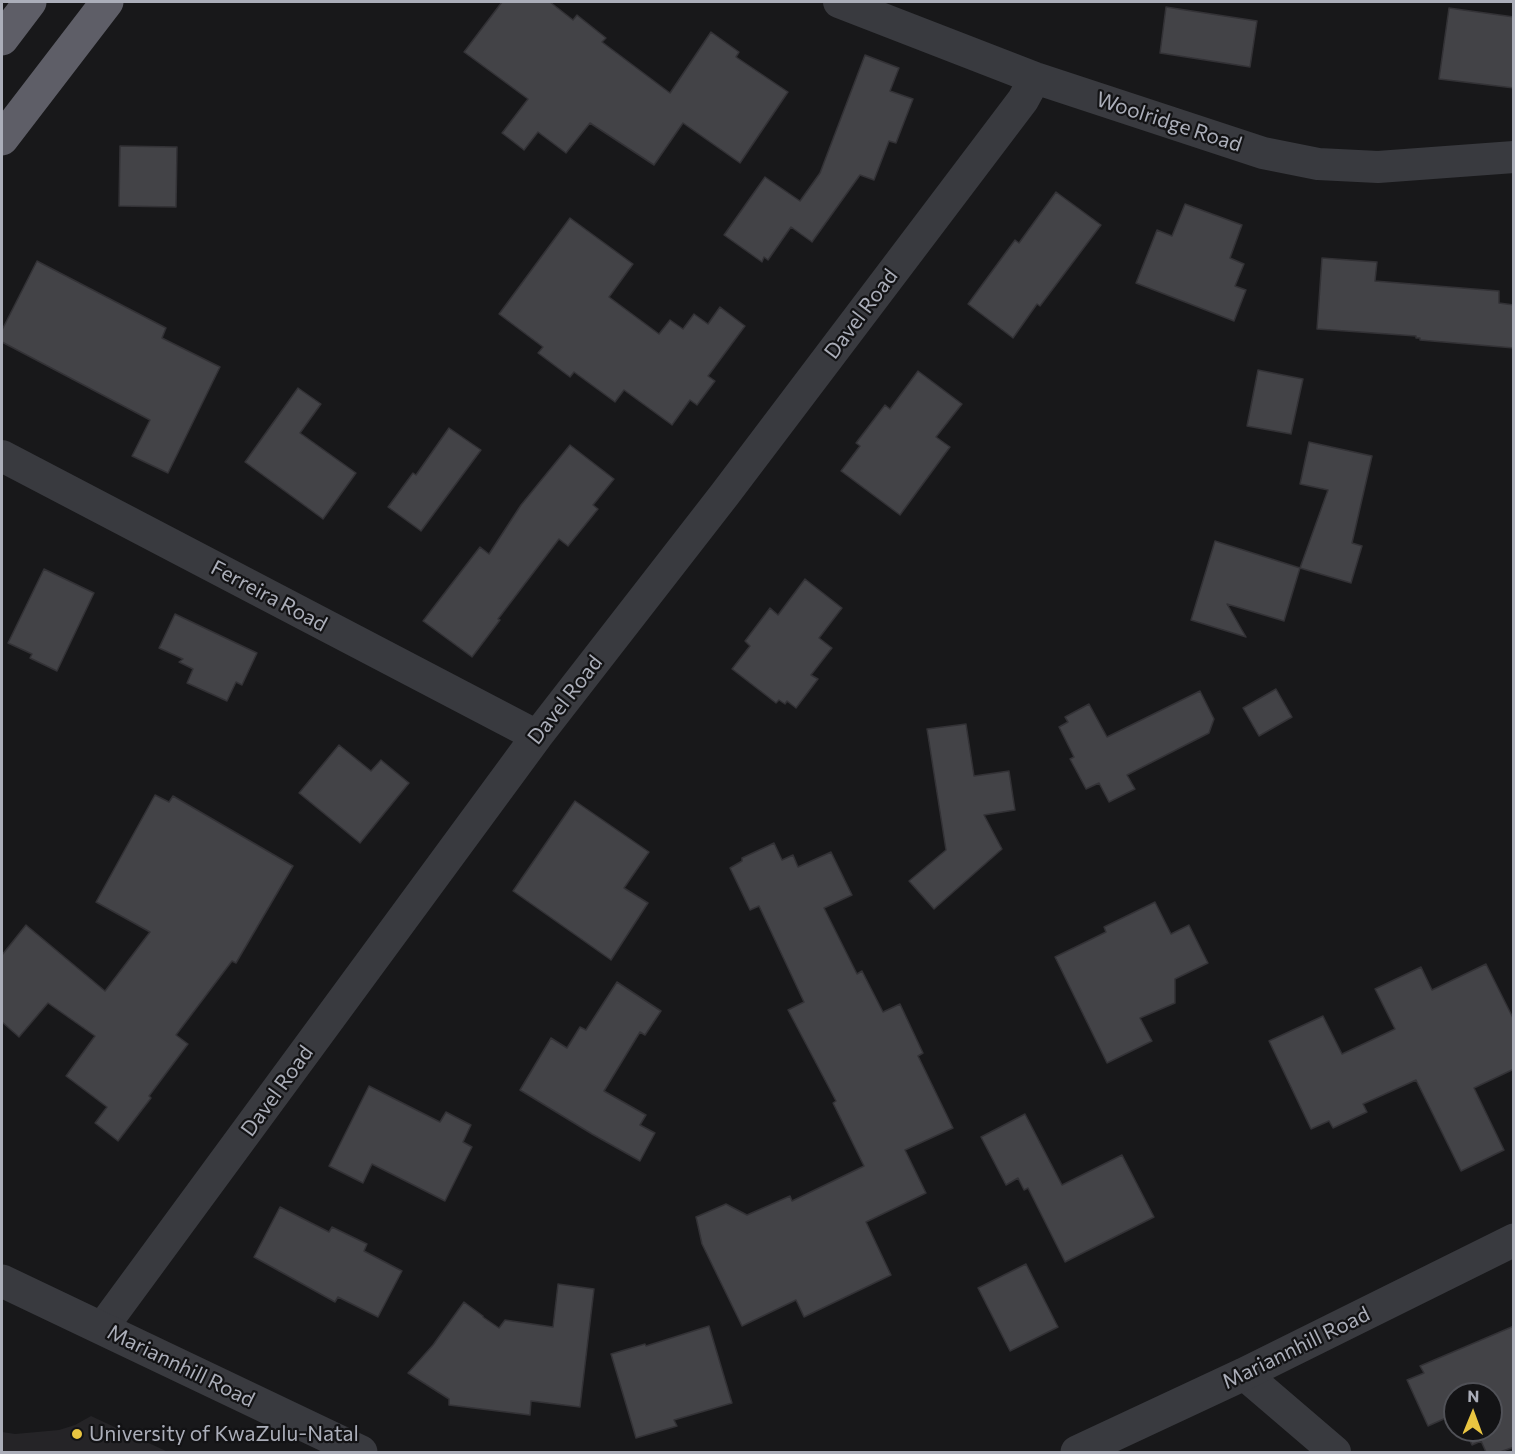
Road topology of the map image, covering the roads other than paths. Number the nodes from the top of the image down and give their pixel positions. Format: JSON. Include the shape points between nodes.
{"nodes":[{"id":1,"x":30,"y":2,"type":"edge"},
{"id":2,"x":107,"y":2,"type":"edge"},
{"id":3,"x":839,"y":2,"type":"edge"},
{"id":4,"x":2,"y":39,"type":"edge"},
{"id":5,"x":1035,"y":78,"type":"junction"},
{"id":6,"x":2,"y":139,"type":"edge"},
{"id":7,"x":1514,"y":157,"type":"edge"},
{"id":8,"x":2,"y":456,"type":"edge"},
{"id":9,"x":537,"y":736,"type":"junction"},
{"id":10,"x":1514,"y":1240,"type":"edge"},
{"id":11,"x":2,"y":1281,"type":"edge"},
{"id":12,"x":102,"y":1328,"type":"junction"},
{"id":13,"x":1244,"y":1374,"type":"junction"},
{"id":14,"x":361,"y":1452,"type":"edge"},
{"id":15,"x":1077,"y":1452,"type":"edge"},
{"id":16,"x":1335,"y":1452,"type":"edge"}],
"edges":[{"from":1,"to":4,"type":"highway"},
{"from":2,"to":6,"type":"highway"},
{"from":3,"to":5,"type":"street","name":"Woolridge Road"},
{"from":5,"to":7,"type":"street","name":"Woolridge Road","via":[[1263,153],[1318,164],[1378,167]]},
{"from":5,"to":9,"type":"street","name":"Davel Road","via":[[725,494]]},
{"from":8,"to":9,"type":"street","name":"Ferreira Road"},
{"from":9,"to":12,"type":"street","name":"Davel Road"},
{"from":10,"to":13,"type":"street","name":"Mariannhill Road"},
{"from":11,"to":12,"type":"street","name":"Mariannhill Road"},
{"from":12,"to":14,"type":"street","name":"Mariannhill Road"},
{"from":13,"to":15,"type":"street","name":"Mariannhill Road"},
{"from":13,"to":16,"type":"street"}]}
